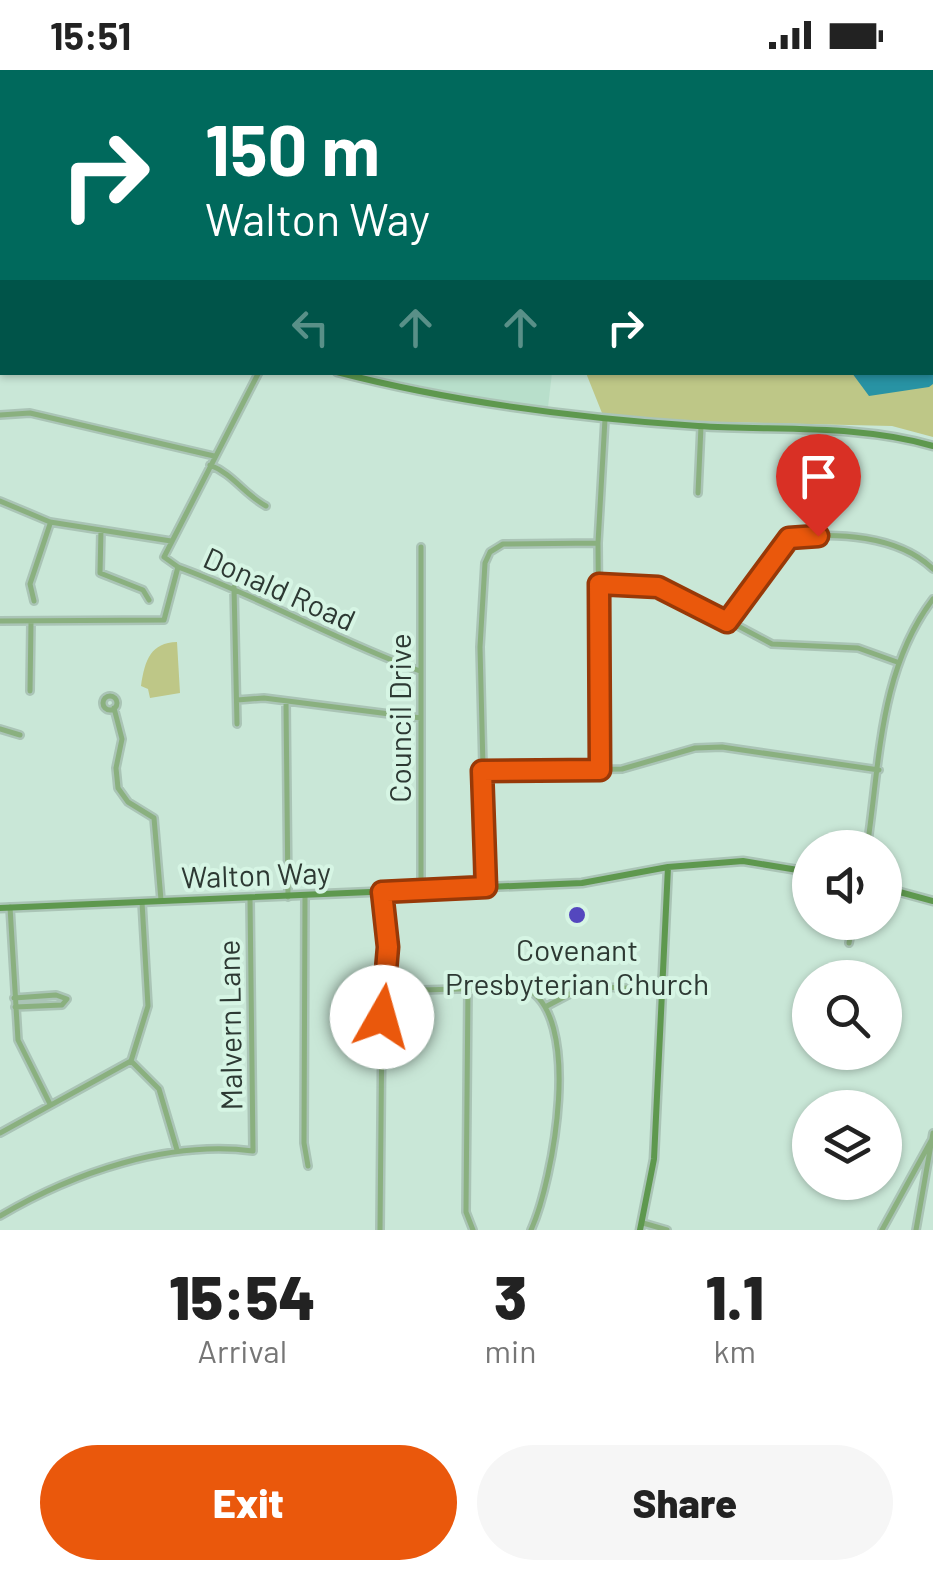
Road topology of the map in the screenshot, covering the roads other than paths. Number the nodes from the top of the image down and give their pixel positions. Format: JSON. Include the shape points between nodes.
{"nodes":[{"id":1,"x":257,"y":375,"type":"edge"},
{"id":2,"x":349,"y":375,"type":"edge"},
{"id":3,"x":0,"y":415,"type":"edge"},
{"id":4,"x":605,"y":419,"type":"junction"},
{"id":5,"x":701,"y":426,"type":"junction"},
{"id":6,"x":933,"y":446,"type":"edge"},
{"id":7,"x":214,"y":456,"type":"junction"},
{"id":8,"x":210,"y":465,"type":"junction"},
{"id":9,"x":698,"y":493,"type":"dead end"},
{"id":10,"x":0,"y":501,"type":"edge"},
{"id":11,"x":266,"y":506,"type":"dead end"},
{"id":12,"x":50,"y":522,"type":"junction"},
{"id":13,"x":101,"y":530,"type":"junction"},
{"id":14,"x":171,"y":541,"type":"junction"},
{"id":15,"x":598,"y":543,"type":"junction"},
{"id":16,"x":421,"y":546,"type":"dead end"},
{"id":17,"x":178,"y":567,"type":"junction"},
{"id":18,"x":933,"y":570,"type":"edge"},
{"id":19,"x":599,"y":584,"type":"junction"},
{"id":20,"x":234,"y":587,"type":"junction"},
{"id":21,"x":933,"y":599,"type":"edge"},
{"id":22,"x":149,"y":600,"type":"dead end"},
{"id":23,"x":34,"y":601,"type":"dead end"},
{"id":24,"x":0,"y":621,"type":"edge"},
{"id":25,"x":31,"y":622,"type":"junction"},
{"id":26,"x":727,"y":622,"type":"junction"},
{"id":27,"x":896,"y":662,"type":"junction"},
{"id":28,"x":420,"y":671,"type":"junction"},
{"id":29,"x":30,"y":691,"type":"dead end"},
{"id":30,"x":237,"y":700,"type":"junction"},
{"id":31,"x":286,"y":701,"type":"junction"},
{"id":32,"x":114,"y":708,"type":"dead end"},
{"id":33,"x":421,"y":718,"type":"junction"},
{"id":34,"x":237,"y":724,"type":"dead end"},
{"id":35,"x":0,"y":730,"type":"edge"},
{"id":36,"x":20,"y":735,"type":"dead end"},
{"id":37,"x":600,"y":770,"type":"junction"},
{"id":38,"x":879,"y":770,"type":"junction"},
{"id":39,"x":482,"y":771,"type":"junction"},
{"id":40,"x":482,"y":783,"type":"junction"},
{"id":41,"x":870,"y":830,"type":"edge"},
{"id":42,"x":668,"y":868,"type":"junction"},
{"id":43,"x":792,"y":869,"type":"edge"},
{"id":44,"x":477,"y":887,"type":"junction"},
{"id":45,"x":486,"y":887,"type":"junction"},
{"id":46,"x":421,"y":890,"type":"junction"},
{"id":47,"x":382,"y":892,"type":"junction"},
{"id":48,"x":902,"y":892,"type":"edge"},
{"id":49,"x":288,"y":896,"type":"junction"},
{"id":50,"x":305,"y":896,"type":"junction"},
{"id":51,"x":250,"y":898,"type":"junction"},
{"id":52,"x":142,"y":900,"type":"junction"},
{"id":53,"x":161,"y":900,"type":"junction"},
{"id":54,"x":933,"y":900,"type":"edge"},
{"id":55,"x":0,"y":908,"type":"edge"},
{"id":56,"x":10,"y":908,"type":"junction"},
{"id":57,"x":850,"y":940,"type":"edge"},
{"id":58,"x":849,"y":943,"type":"dead end"},
{"id":59,"x":468,"y":987,"type":"junction"},
{"id":60,"x":662,"y":990,"type":"junction"},
{"id":61,"x":387,"y":991,"type":"junction"},
{"id":62,"x":14,"y":998,"type":"junction"},
{"id":63,"x":546,"y":1006,"type":"junction"},
{"id":64,"x":14,"y":1007,"type":"junction"},
{"id":65,"x":131,"y":1061,"type":"junction"},
{"id":66,"x":50,"y":1104,"type":"junction"},
{"id":67,"x":0,"y":1133,"type":"edge"},
{"id":68,"x":933,"y":1133,"type":"edge"},
{"id":69,"x":931,"y":1141,"type":"edge"},
{"id":70,"x":177,"y":1150,"type":"junction"},
{"id":71,"x":308,"y":1166,"type":"dead end"},
{"id":72,"x":0,"y":1216,"type":"edge"},
{"id":73,"x":641,"y":1226,"type":"edge"},
{"id":74,"x":380,"y":1230,"type":"edge"},
{"id":75,"x":474,"y":1230,"type":"edge"},
{"id":76,"x":532,"y":1230,"type":"edge"},
{"id":77,"x":667,"y":1230,"type":"edge"},
{"id":78,"x":882,"y":1230,"type":"edge"},
{"id":79,"x":916,"y":1230,"type":"edge"}],
"edges":[{"from":1,"to":7,"type":"street"},
{"from":2,"to":4,"type":"street","via":[[452,399]]},
{"from":3,"to":7,"type":"street","via":[[30,413]]},
{"from":4,"to":5,"type":"street"},
{"from":4,"to":15,"type":"street"},
{"from":5,"to":6,"type":"street","via":[[877,434]]},
{"from":5,"to":9,"type":"street"},
{"from":7,"to":8,"type":"street"},
{"from":8,"to":11,"type":"street"},
{"from":8,"to":14,"type":"street"},
{"from":10,"to":12,"type":"street"},
{"from":12,"to":13,"type":"street"},
{"from":12,"to":23,"type":"street","via":[[30,584]]},
{"from":13,"to":14,"type":"street"},
{"from":13,"to":22,"type":"street","via":[[100,573],[143,590]]},
{"from":14,"to":17,"type":"street","via":[[164,557]]},
{"from":15,"to":19,"type":"street"},
{"from":15,"to":39,"type":"street","via":[[503,544],[490,552],[482,599]]},
{"from":16,"to":28,"type":"street","name":"Council Drive"},
{"from":17,"to":20,"type":"street","name":"Donald Road"},
{"from":17,"to":25,"type":"street","via":[[164,620]]},
{"from":18,"to":26,"type":"street","via":[[900,546],[789,538]]},
{"from":19,"to":26,"type":"street","via":[[658,587]]},
{"from":19,"to":37,"type":"street"},
{"from":20,"to":28,"type":"street","name":"Donald Road"},
{"from":20,"to":30,"type":"street"},
{"from":21,"to":27,"type":"street"},
{"from":24,"to":25,"type":"street"},
{"from":25,"to":29,"type":"street"},
{"from":26,"to":27,"type":"street","via":[[772,644],[858,648]]},
{"from":27,"to":38,"type":"street"},
{"from":28,"to":33,"type":"street","name":"Council Drive"},
{"from":30,"to":31,"type":"street"},
{"from":30,"to":34,"type":"street"},
{"from":31,"to":33,"type":"street"},
{"from":31,"to":49,"type":"street"},
{"from":32,"to":53,"type":"street","via":[[122,740],[116,780],[128,802],[154,818]]},
{"from":33,"to":46,"type":"street","name":"Council Drive"},
{"from":35,"to":36,"type":"street"},
{"from":37,"to":38,"type":"street","via":[[722,747]]},
{"from":37,"to":39,"type":"street"},
{"from":38,"to":41,"type":"street"},
{"from":39,"to":40,"type":"street"},
{"from":40,"to":44,"type":"street"},
{"from":40,"to":45,"type":"street"},
{"from":42,"to":43,"type":"street","name":"Walton Way","via":[[743,861]]},
{"from":42,"to":45,"type":"street","name":"Walton Way","via":[[582,883]]},
{"from":42,"to":60,"type":"street"},
{"from":44,"to":45,"type":"street","name":"Walton Way"},
{"from":44,"to":46,"type":"street","name":"Walton Way"},
{"from":46,"to":47,"type":"street","name":"Walton Way"},
{"from":47,"to":50,"type":"street","name":"Walton Way"},
{"from":47,"to":61,"type":"street"},
{"from":48,"to":54,"type":"street"},
{"from":49,"to":50,"type":"street","name":"Walton Way"},
{"from":49,"to":51,"type":"street","name":"Walton Way"},
{"from":50,"to":71,"type":"street"},
{"from":51,"to":53,"type":"street","name":"Walton Way"},
{"from":51,"to":70,"type":"street","name":"Malvern Lane","via":[[253,1151]]},
{"from":52,"to":53,"type":"street","name":"Walton Way"},
{"from":52,"to":56,"type":"street","name":"Walton Way"},
{"from":52,"to":65,"type":"street","via":[[148,1006]]},
{"from":55,"to":56,"type":"street","name":"Walton Way"},
{"from":56,"to":62,"type":"street"},
{"from":57,"to":58,"type":"street"},
{"from":59,"to":61,"type":"street"},
{"from":59,"to":63,"type":"street","via":[[523,987]]},
{"from":59,"to":75,"type":"street","via":[[466,1212]]},
{"from":60,"to":63,"type":"street","via":[[585,986]]},
{"from":60,"to":73,"type":"street","via":[[654,1159]]},
{"from":61,"to":74,"type":"street"},
{"from":62,"to":64,"type":"street"},
{"from":62,"to":64,"type":"street","via":[[56,995],[68,1004]]},
{"from":63,"to":76,"type":"street","via":[[558,1034],[553,1164]]},
{"from":64,"to":66,"type":"street","via":[[18,1040]]},
{"from":65,"to":66,"type":"street"},
{"from":65,"to":70,"type":"street","via":[[159,1089]]},
{"from":66,"to":67,"type":"street"},
{"from":68,"to":69,"type":"street"},
{"from":69,"to":78,"type":"street"},
{"from":69,"to":79,"type":"street"},
{"from":70,"to":72,"type":"street","via":[[83,1176]]},
{"from":73,"to":77,"type":"street"}]}
